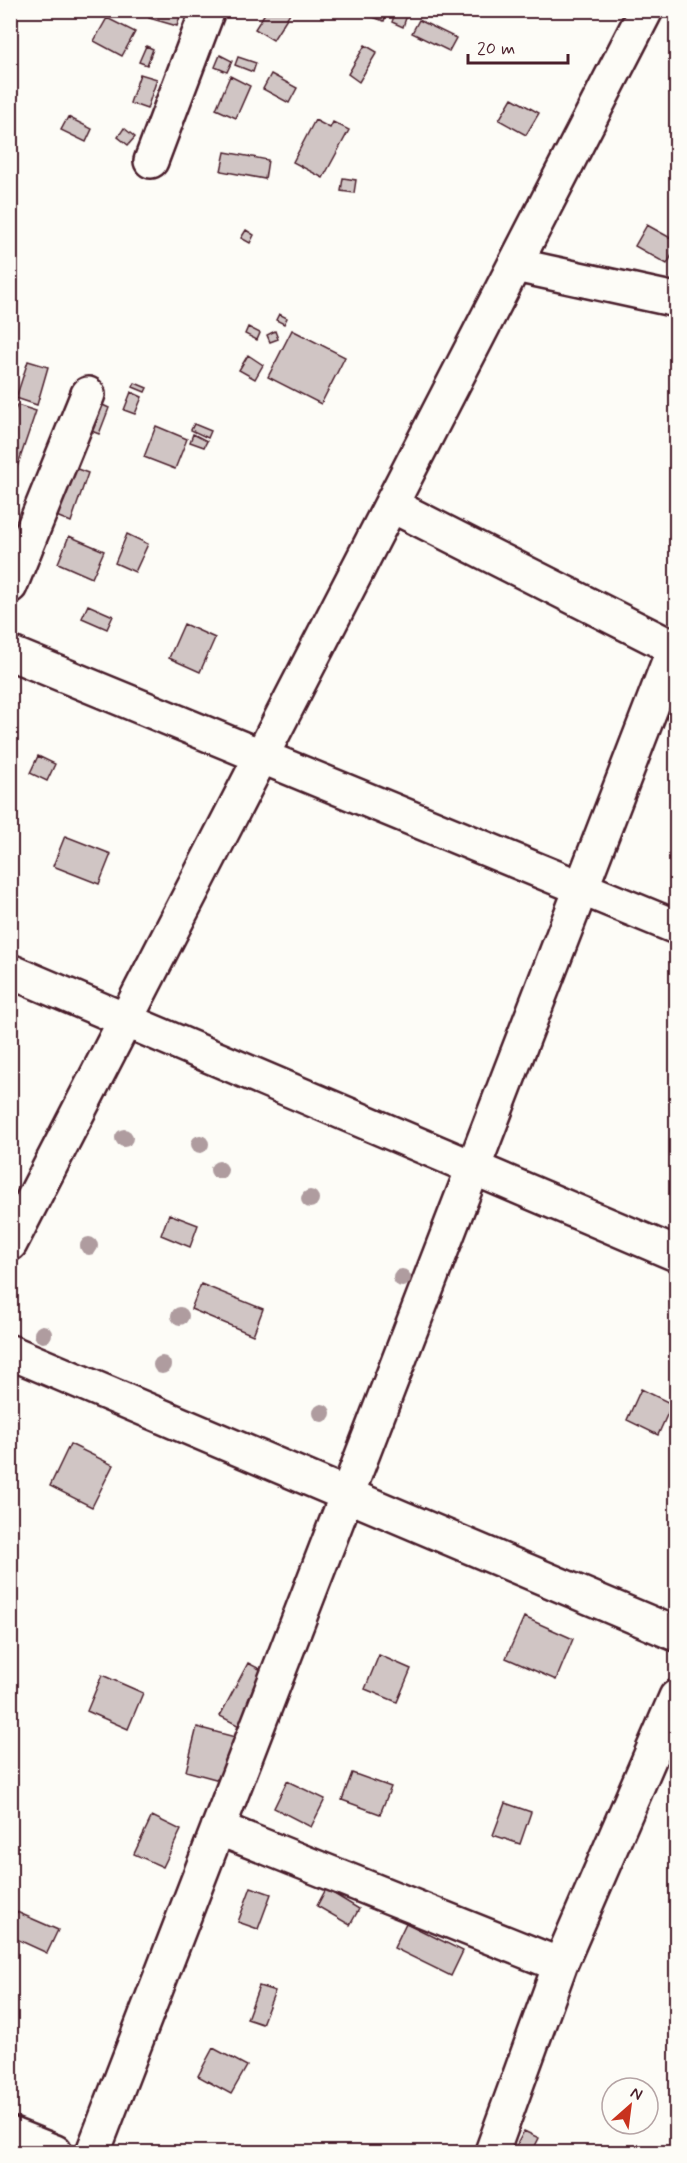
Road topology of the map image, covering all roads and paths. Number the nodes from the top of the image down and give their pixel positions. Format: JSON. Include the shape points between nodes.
{"nodes":[{"id":1,"x":208,"y":10,"type":"edge"},
{"id":2,"x":646,"y":10,"type":"edge"},
{"id":3,"x":152,"y":162,"type":"dead end"},
{"id":4,"x":515,"y":265,"type":"junction"},
{"id":5,"x":676,"y":300,"type":"edge"},
{"id":6,"x":88,"y":394,"type":"dead end"},
{"id":7,"x":391,"y":505,"type":"junction"},
{"id":8,"x":10,"y":586,"type":"edge"},
{"id":9,"x":676,"y":647,"type":"edge"},
{"id":10,"x":10,"y":653,"type":"edge"},
{"id":11,"x":262,"y":756,"type":"junction"},
{"id":12,"x":582,"y":888,"type":"junction"},
{"id":13,"x":676,"y":927,"type":"edge"},
{"id":14,"x":10,"y":971,"type":"edge"},
{"id":15,"x":126,"y":1020,"type":"junction"},
{"id":16,"x":474,"y":1168,"type":"junction"},
{"id":17,"x":10,"y":1244,"type":"edge"},
{"id":18,"x":676,"y":1254,"type":"edge"},
{"id":19,"x":10,"y":1352,"type":"edge"},
{"id":20,"x":348,"y":1494,"type":"junction"},
{"id":21,"x":676,"y":1634,"type":"edge"},
{"id":22,"x":676,"y":1697,"type":"edge"},
{"id":23,"x":218,"y":1828,"type":"junction"},
{"id":24,"x":560,"y":1965,"type":"junction"},
{"id":25,"x":10,"y":2134,"type":"edge"},
{"id":26,"x":55,"y":2152,"type":"edge"},
{"id":27,"x":93,"y":2152,"type":"edge"},
{"id":28,"x":492,"y":2152,"type":"edge"}],
"edges":[{"from":1,"to":3,"type":"street"},
{"from":2,"to":4,"type":"street"},
{"from":4,"to":5,"type":"street"},
{"from":4,"to":7,"type":"street"},
{"from":6,"to":8,"type":"street"},
{"from":7,"to":9,"type":"street"},
{"from":7,"to":11,"type":"street"},
{"from":9,"to":12,"type":"street"},
{"from":10,"to":11,"type":"street"},
{"from":11,"to":12,"type":"street"},
{"from":11,"to":15,"type":"street"},
{"from":12,"to":13,"type":"street"},
{"from":12,"to":16,"type":"street"},
{"from":14,"to":15,"type":"street"},
{"from":15,"to":16,"type":"street"},
{"from":15,"to":17,"type":"street"},
{"from":16,"to":18,"type":"street"},
{"from":16,"to":20,"type":"street"},
{"from":19,"to":20,"type":"street"},
{"from":20,"to":21,"type":"street"},
{"from":20,"to":23,"type":"street"},
{"from":22,"to":24,"type":"street"},
{"from":23,"to":24,"type":"street"},
{"from":23,"to":27,"type":"street"},
{"from":24,"to":28,"type":"street"},
{"from":25,"to":26,"type":"street"}]}
